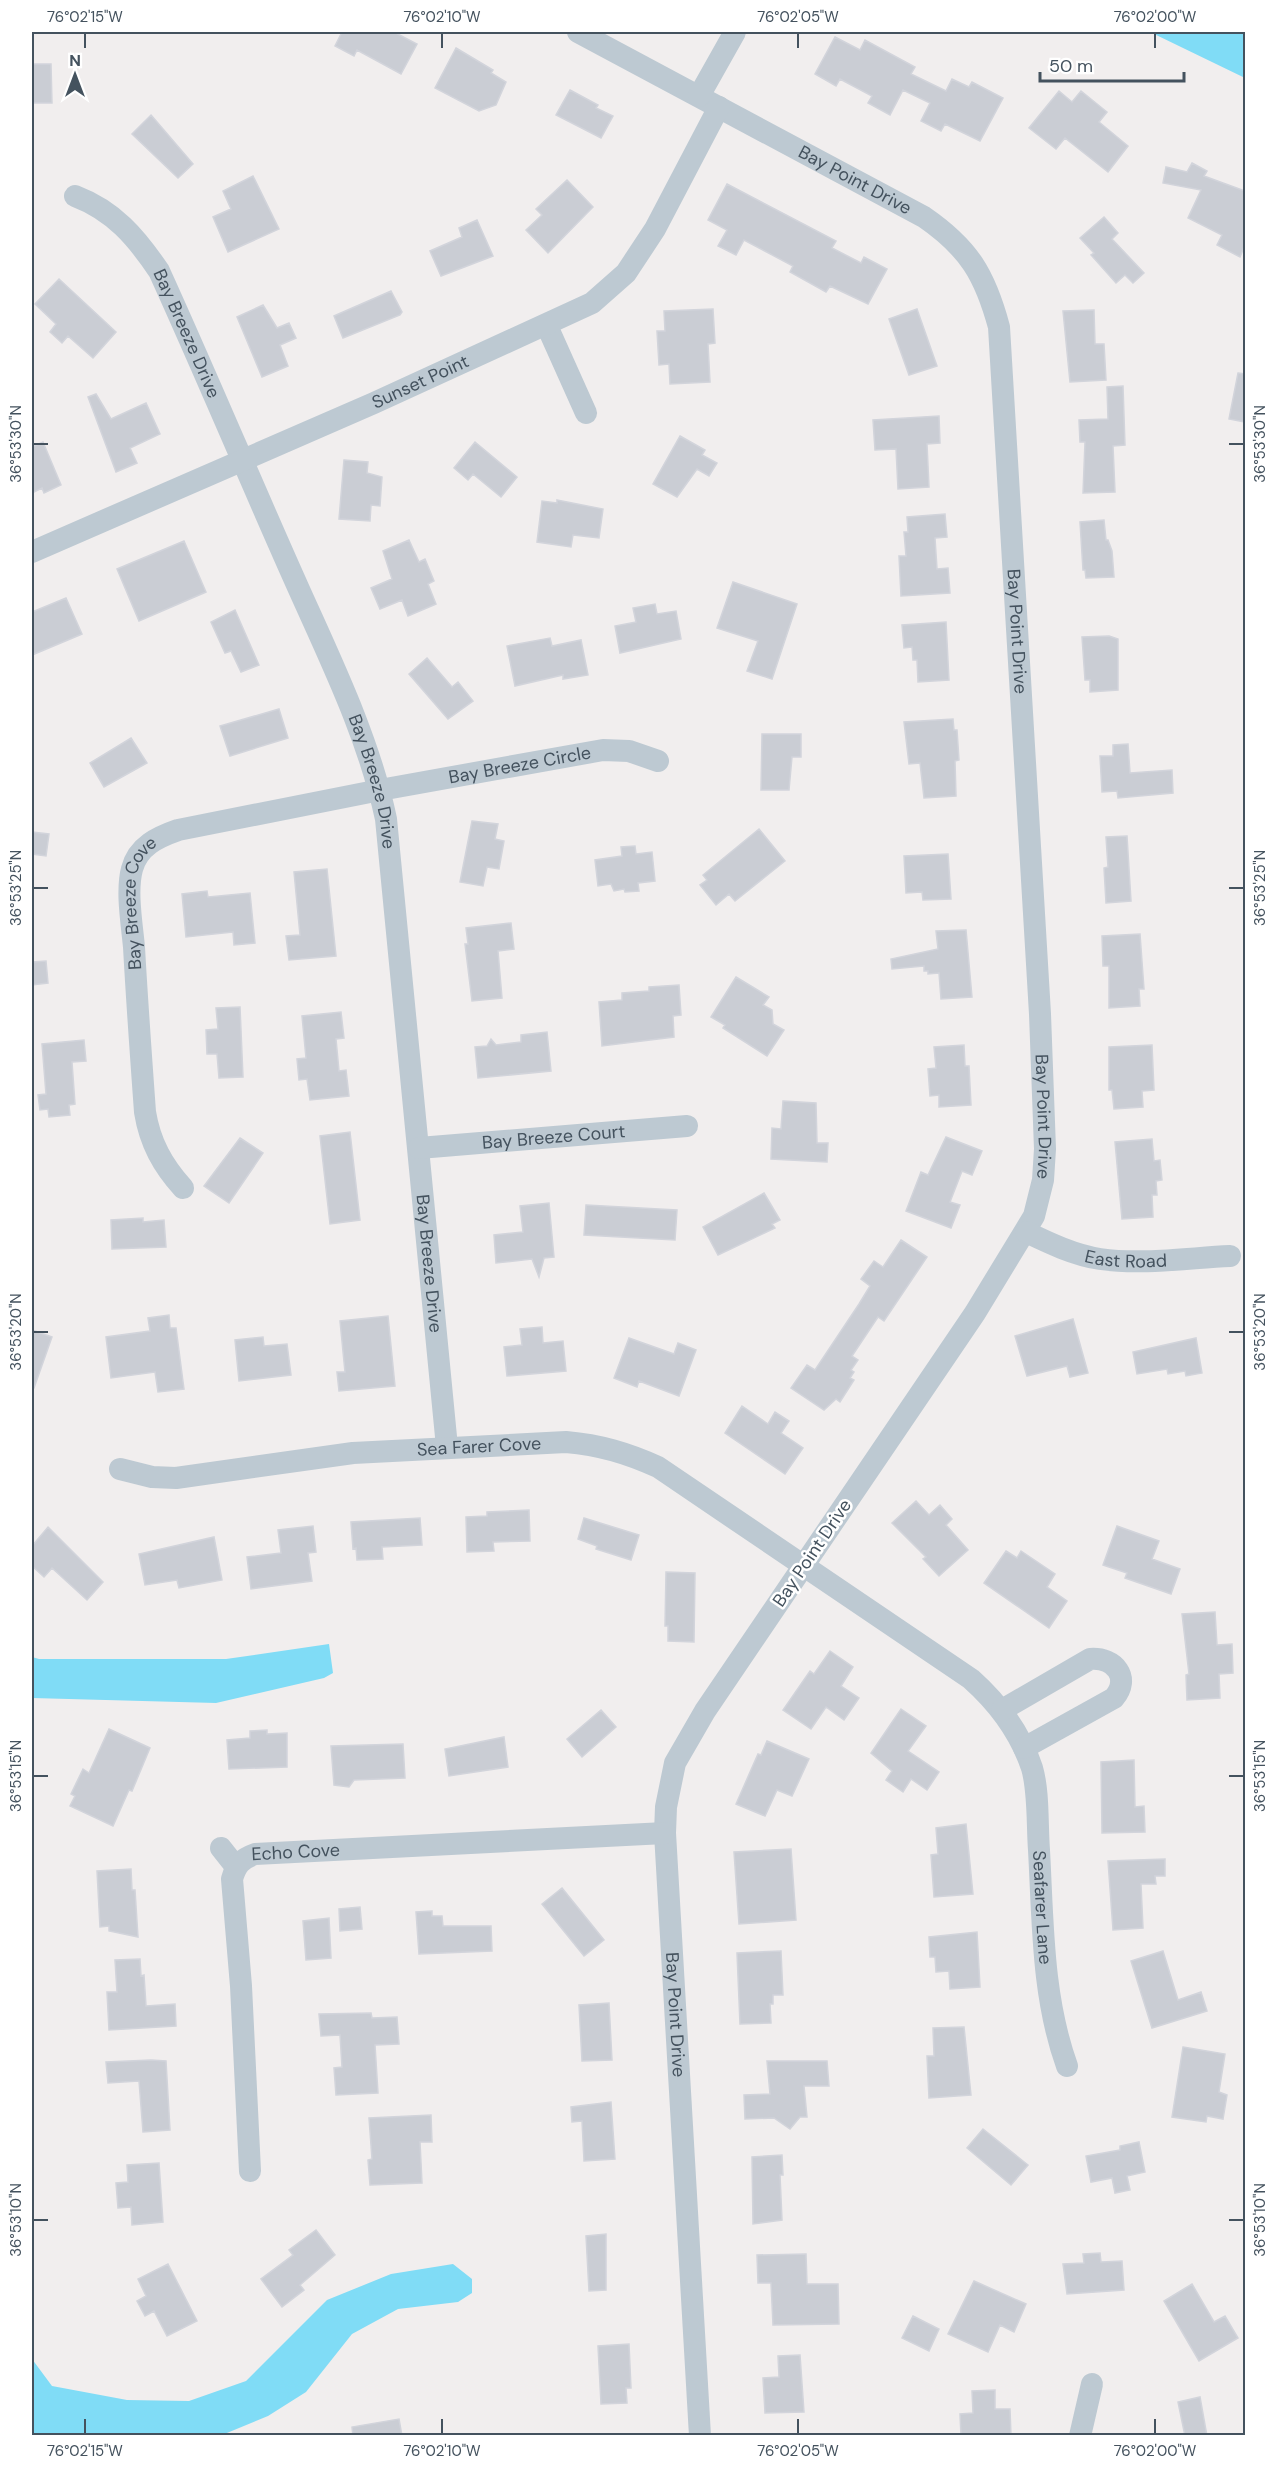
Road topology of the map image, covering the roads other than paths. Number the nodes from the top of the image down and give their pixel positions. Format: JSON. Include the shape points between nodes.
{"nodes":[{"id":1,"x":578,"y":32,"type":"edge"},
{"id":2,"x":735,"y":32,"type":"edge"},
{"id":3,"x":699,"y":96,"type":"junction"},
{"id":4,"x":719,"y":107,"type":"junction"},
{"id":5,"x":75,"y":196,"type":"dead end"},
{"id":6,"x":547,"y":326,"type":"junction"},
{"id":7,"x":586,"y":413,"type":"dead end"},
{"id":8,"x":242,"y":459,"type":"junction"},
{"id":9,"x":32,"y":552,"type":"edge"},
{"id":10,"x":658,"y":761,"type":"dead end"},
{"id":11,"x":380,"y":790,"type":"junction"},
{"id":12,"x":687,"y":1126,"type":"dead end"},
{"id":13,"x":419,"y":1148,"type":"junction"},
{"id":14,"x":183,"y":1188,"type":"dead end"},
{"id":15,"x":1026,"y":1232,"type":"junction"},
{"id":16,"x":1230,"y":1256,"type":"dead end"},
{"id":17,"x":447,"y":1447,"type":"junction"},
{"id":18,"x":120,"y":1469,"type":"dead end"},
{"id":19,"x":804,"y":1566,"type":"junction"},
{"id":20,"x":1002,"y":1710,"type":"junction"},
{"id":21,"x":1024,"y":1748,"type":"junction"},
{"id":22,"x":665,"y":1833,"type":"junction"},
{"id":23,"x":222,"y":1848,"type":"dead end"},
{"id":24,"x":236,"y":1867,"type":"junction"},
{"id":25,"x":1067,"y":2066,"type":"dead end"},
{"id":26,"x":250,"y":2171,"type":"dead end"},
{"id":27,"x":1092,"y":2384,"type":"dead end"},
{"id":28,"x":700,"y":2436,"type":"edge"},
{"id":29,"x":1080,"y":2436,"type":"edge"}],
"edges":[{"from":1,"to":3,"type":"street","name":"Bay Point Drive"},
{"from":2,"to":3,"type":"street"},
{"from":3,"to":4,"type":"street","name":"Bay Point Drive"},
{"from":4,"to":6,"type":"street","name":"Sunset Point","via":[[655,229],[626,273],[592,303]]},
{"from":4,"to":15,"type":"street","name":"Bay Point Drive","via":[[947,233],[980,273],[999,327],[1046,1149],[1043,1180]]},
{"from":5,"to":8,"type":"street","name":"Bay Breeze Drive","via":[[113,215],[143,246],[159,271]]},
{"from":6,"to":7,"type":"street"},
{"from":6,"to":8,"type":"street","name":"Sunset Point"},
{"from":8,"to":9,"type":"street","name":"Sunset Point"},
{"from":8,"to":11,"type":"street","name":"Bay Breeze Drive","via":[[328,656]]},
{"from":10,"to":11,"type":"street","name":"Bay Breeze Circle","via":[[629,751],[603,750]]},
{"from":11,"to":13,"type":"street","name":"Bay Breeze Drive"},
{"from":11,"to":14,"type":"street","name":"Bay Breeze Cove","via":[[178,830],[158,837],[138,856],[131,870],[145,1112],[157,1153]]},
{"from":12,"to":13,"type":"street","name":"Bay Breeze Court"},
{"from":13,"to":17,"type":"street","name":"Bay Breeze Drive"},
{"from":15,"to":16,"type":"street","name":"East Road","via":[[1099,1259]]},
{"from":15,"to":19,"type":"street","name":"Bay Point Drive"},
{"from":17,"to":18,"type":"street","name":"Sea Farer Cove","via":[[353,1453],[176,1478]]},
{"from":17,"to":19,"type":"street","name":"Sea Farer Cove","via":[[566,1442],[624,1452],[658,1467]]},
{"from":19,"to":20,"type":"street","name":"Seafarer Lane","via":[[971,1679]]},
{"from":19,"to":22,"type":"street","name":"Bay Point Drive","via":[[705,1711],[675,1763]]},
{"from":20,"to":21,"type":"street","name":"Seafarer Lane"},
{"from":20,"to":21,"type":"street","via":[[1090,1659],[1101,1658],[1117,1667],[1122,1687],[1113,1698]]},
{"from":21,"to":25,"type":"street","name":"Seafarer Lane","via":[[1033,1771],[1051,2015]]},
{"from":22,"to":24,"type":"street","name":"Echo Cove","via":[[255,1854]]},
{"from":22,"to":28,"type":"street","name":"Bay Point Drive"},
{"from":23,"to":24,"type":"street"},
{"from":24,"to":26,"type":"street","name":"Echo Cove","via":[[232,1879]]},
{"from":27,"to":29,"type":"street"}]}
